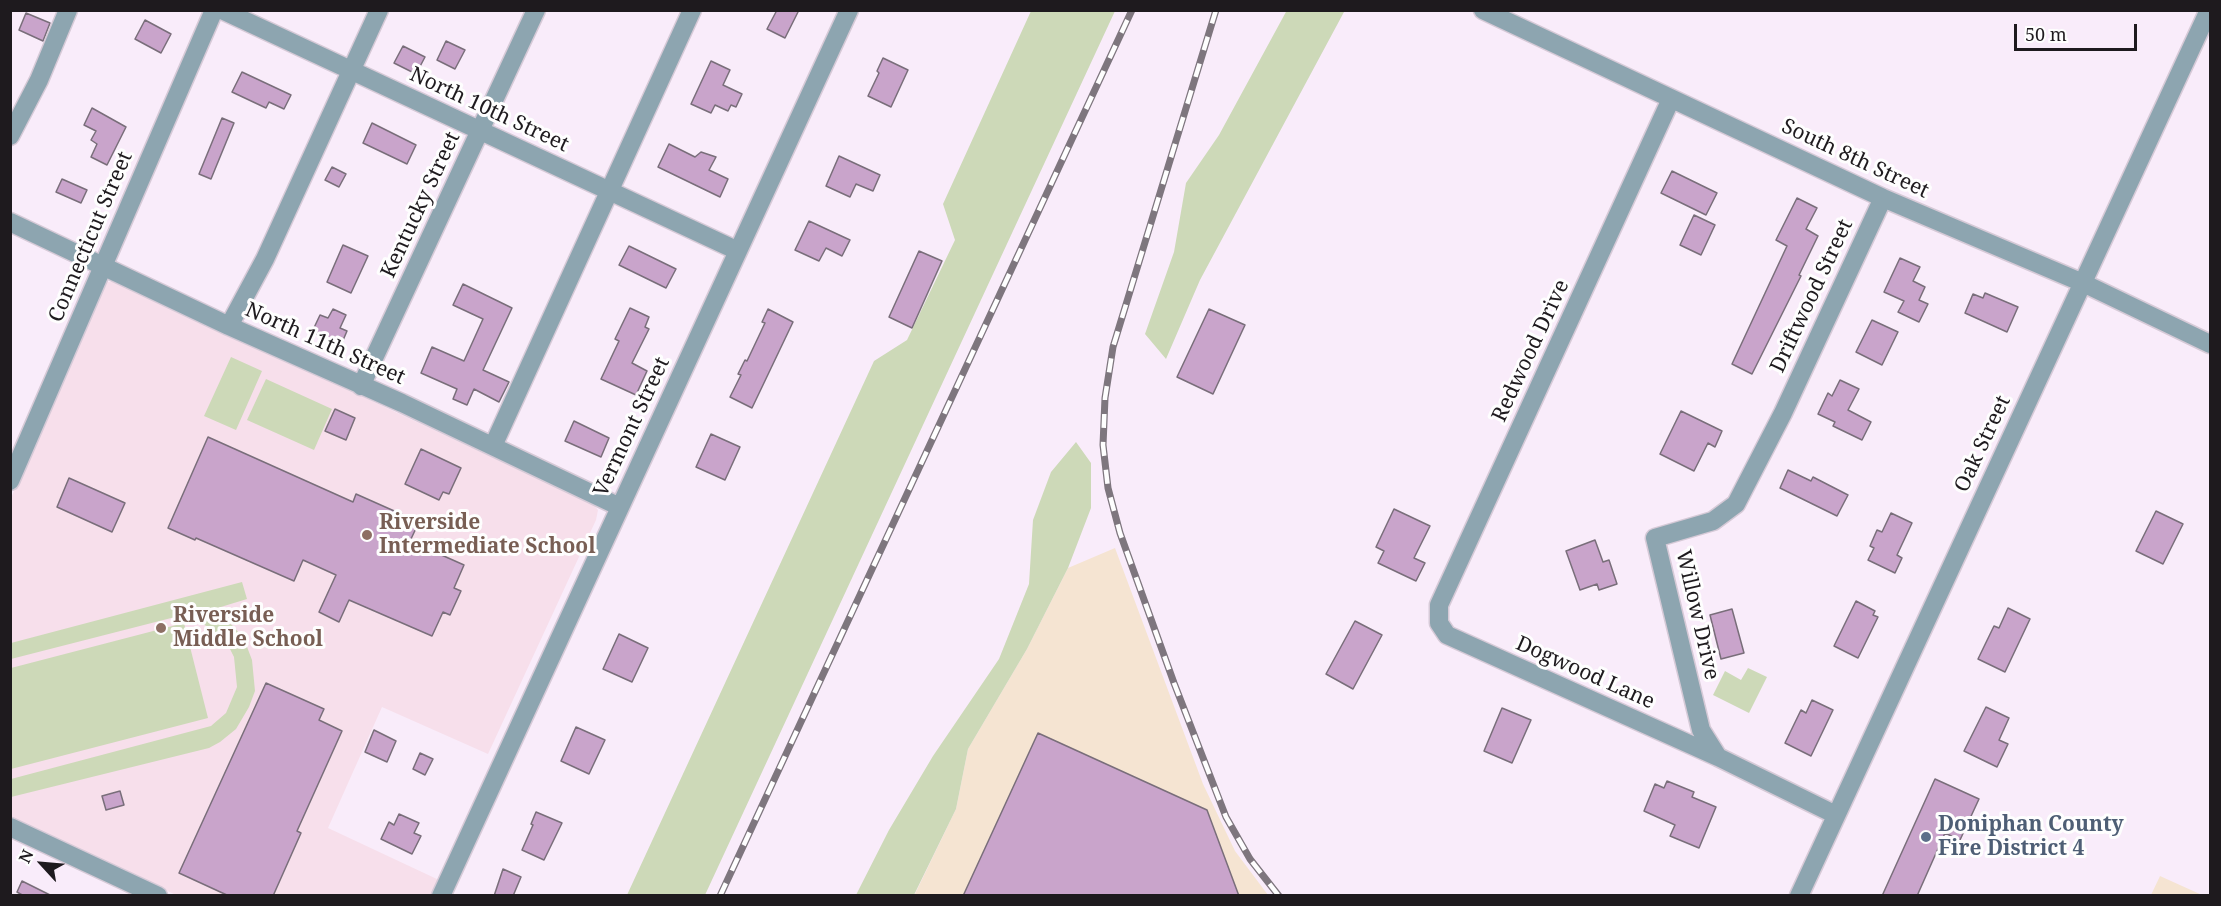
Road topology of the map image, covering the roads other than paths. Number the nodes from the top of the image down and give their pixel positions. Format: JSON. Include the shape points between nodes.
{"nodes":[{"id":1,"x":68,"y":10,"type":"edge"},
{"id":2,"x":213,"y":10,"type":"edge"},
{"id":3,"x":222,"y":10,"type":"edge"},
{"id":4,"x":379,"y":10,"type":"edge"},
{"id":5,"x":536,"y":10,"type":"edge"},
{"id":6,"x":692,"y":10,"type":"edge"},
{"id":7,"x":849,"y":10,"type":"edge"},
{"id":8,"x":1483,"y":10,"type":"edge"},
{"id":9,"x":2209,"y":10,"type":"edge"},
{"id":10,"x":352,"y":71,"type":"junction"},
{"id":11,"x":1671,"y":99,"type":"junction"},
{"id":12,"x":480,"y":131,"type":"junction"},
{"id":13,"x":10,"y":136,"type":"edge"},
{"id":14,"x":610,"y":191,"type":"junction"},
{"id":15,"x":1883,"y":198,"type":"junction"},
{"id":16,"x":10,"y":222,"type":"edge"},
{"id":17,"x":738,"y":251,"type":"junction"},
{"id":18,"x":102,"y":267,"type":"junction"},
{"id":19,"x":2083,"y":283,"type":"junction"},
{"id":20,"x":229,"y":326,"type":"junction"},
{"id":21,"x":2211,"y":344,"type":"edge"},
{"id":22,"x":361,"y":386,"type":"junction"},
{"id":23,"x":1783,"y":413,"type":"joint"},
{"id":24,"x":493,"y":446,"type":"junction"},
{"id":25,"x":10,"y":481,"type":"edge"},
{"id":26,"x":620,"y":507,"type":"junction"},
{"id":27,"x":1438,"y":623,"type":"joint"},
{"id":28,"x":1718,"y":757,"type":"junction"},
{"id":29,"x":1836,"y":814,"type":"junction"},
{"id":30,"x":10,"y":827,"type":"edge"},
{"id":31,"x":124,"y":888,"type":"edge"},
{"id":32,"x":159,"y":896,"type":"edge"},
{"id":33,"x":441,"y":896,"type":"edge"},
{"id":34,"x":1799,"y":896,"type":"edge"}],
"edges":[{"from":1,"to":13,"type":"street"},
{"from":2,"to":18,"type":"street","name":"Connecticut Street"},
{"from":3,"to":10,"type":"street","name":"North 10th Street"},
{"from":4,"to":10,"type":"street"},
{"from":5,"to":12,"type":"street","name":"Kentucky Street"},
{"from":6,"to":14,"type":"street"},
{"from":7,"to":17,"type":"street","name":"Vermont Street"},
{"from":8,"to":11,"type":"street","name":"South 8th Street"},
{"from":9,"to":19,"type":"street","name":"Oak Street"},
{"from":10,"to":12,"type":"street","name":"North 10th Street"},
{"from":10,"to":20,"type":"street","via":[[265,259]]},
{"from":11,"to":15,"type":"street","name":"South 8th Street"},
{"from":11,"to":27,"type":"street","name":"Redwood Drive","via":[[1439,605]]},
{"from":12,"to":14,"type":"street","name":"North 10th Street"},
{"from":12,"to":22,"type":"street","name":"Kentucky Street"},
{"from":14,"to":17,"type":"street","name":"North 10th Street"},
{"from":14,"to":24,"type":"street"},
{"from":15,"to":19,"type":"street","name":"South 8th Street"},
{"from":15,"to":23,"type":"street","name":"Driftwood Street"},
{"from":16,"to":18,"type":"street","name":"North 11th Street"},
{"from":17,"to":26,"type":"street","name":"Vermont Street"},
{"from":18,"to":20,"type":"street","name":"North 11th Street"},
{"from":18,"to":25,"type":"street","name":"Connecticut Street"},
{"from":19,"to":21,"type":"street","name":"South 8th Street"},
{"from":19,"to":29,"type":"street","name":"Oak Street"},
{"from":20,"to":22,"type":"street","name":"North 11th Street"},
{"from":22,"to":24,"type":"street","name":"North 11th Street"},
{"from":23,"to":28,"type":"street","name":"Willow Drive","via":[[1736,504],[1713,521],[1655,537],[1701,730]]},
{"from":24,"to":26,"type":"street","name":"North 11th Street"},
{"from":26,"to":33,"type":"street","name":"Vermont Street"},
{"from":27,"to":28,"type":"street","name":"Dogwood Lane","via":[[1447,635]]},
{"from":28,"to":29,"type":"street"},
{"from":29,"to":34,"type":"street","name":"Oak Street"},
{"from":30,"to":31,"type":"street"},
{"from":31,"to":32,"type":"street"}]}
